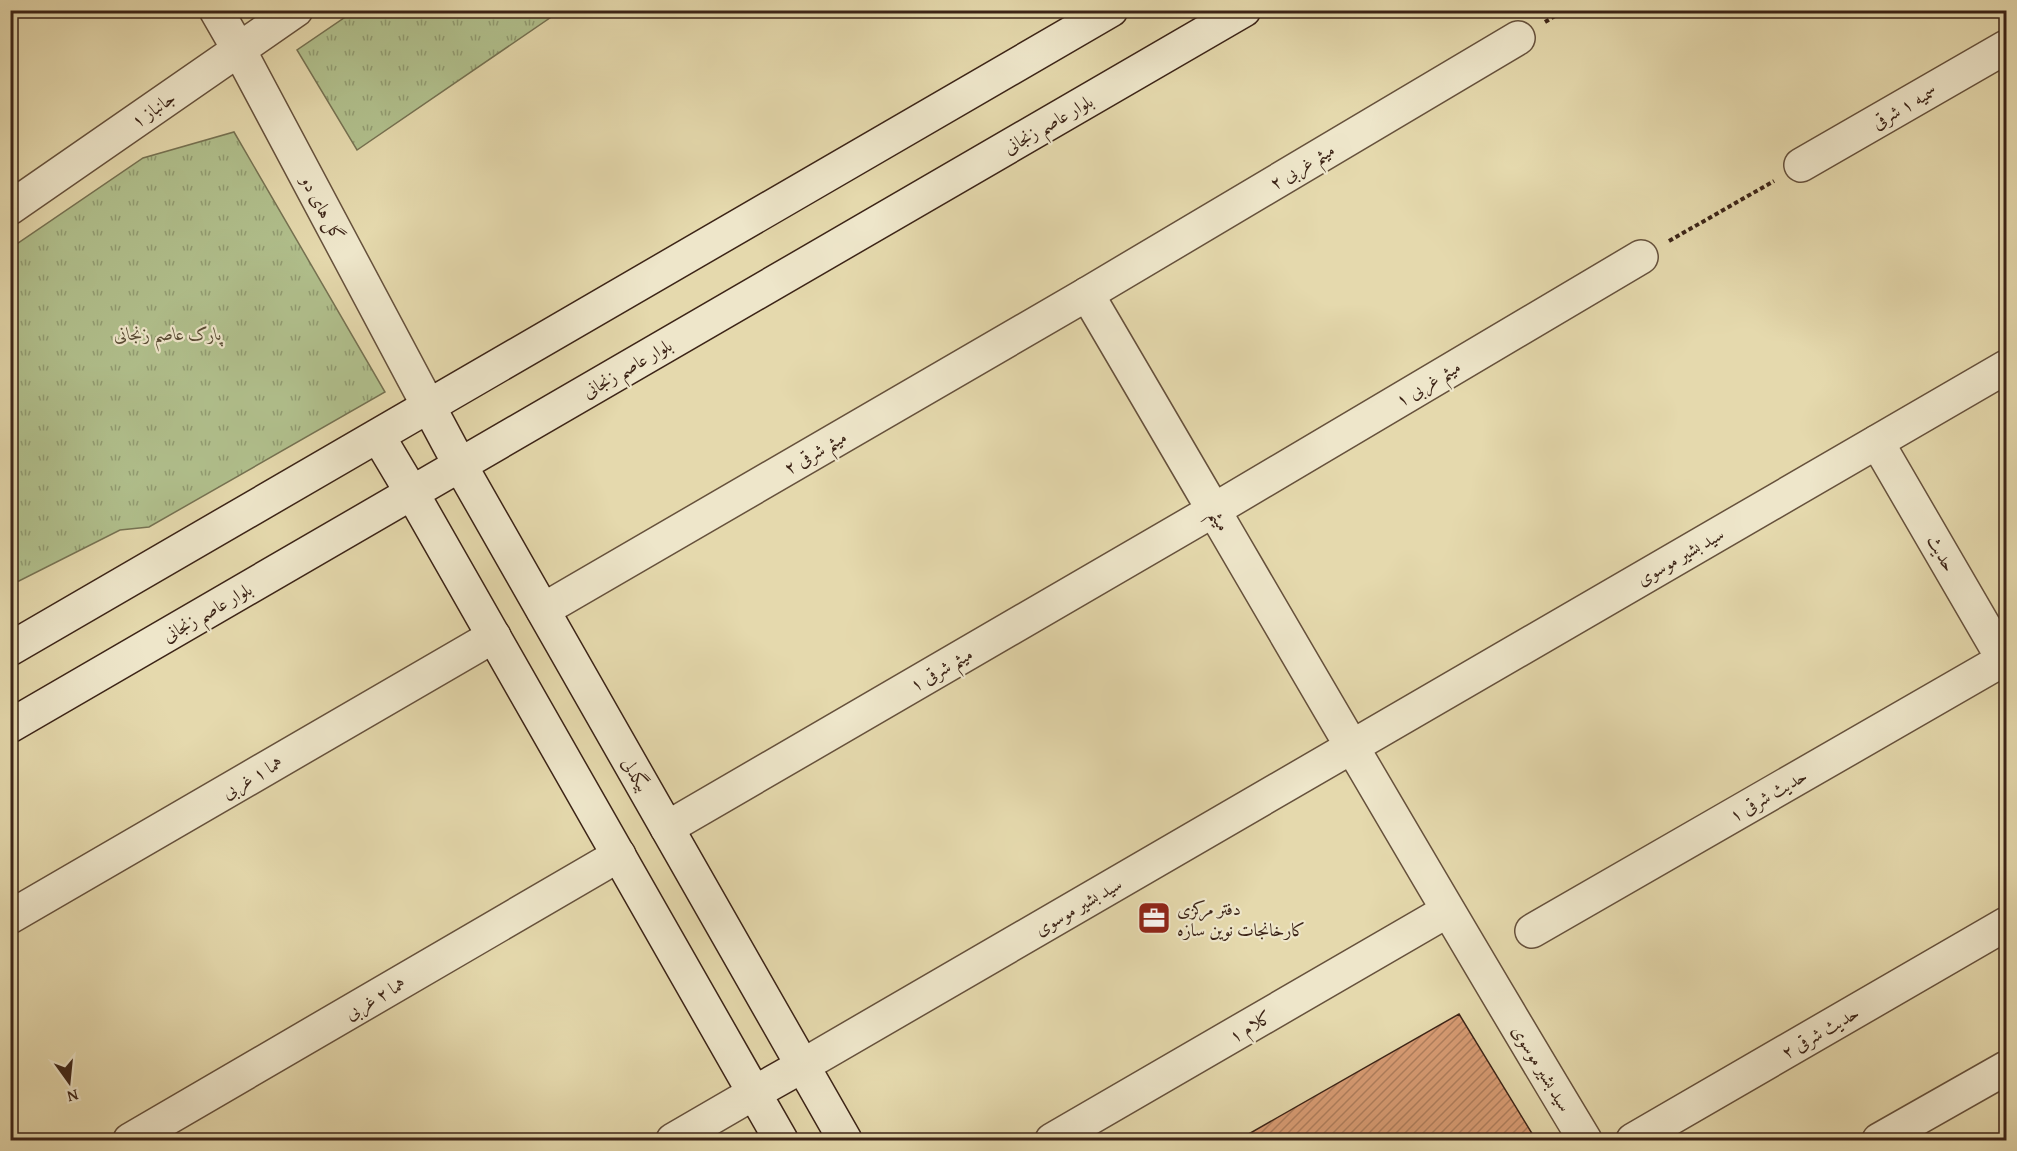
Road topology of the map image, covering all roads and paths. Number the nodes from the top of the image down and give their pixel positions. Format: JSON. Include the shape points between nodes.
{"nodes":[{"id":1,"x":216,"y":10,"type":"edge"},
{"id":2,"x":296,"y":10,"type":"edge"},
{"id":3,"x":1111,"y":10,"type":"edge"},
{"id":4,"x":1244,"y":10,"type":"edge"},
{"id":5,"x":1518,"y":38,"type":"dead end"},
{"id":6,"x":2007,"y":47,"type":"edge"},
{"id":7,"x":239,"y":50,"type":"junction"},
{"id":8,"x":1801,"y":165,"type":"joint"},
{"id":9,"x":10,"y":208,"type":"edge"},
{"id":10,"x":1641,"y":257,"type":"joint"},
{"id":11,"x":1087,"y":294,"type":"junction"},
{"id":12,"x":2007,"y":367,"type":"edge"},
{"id":13,"x":429,"y":407,"type":"junction"},
{"id":14,"x":378,"y":436,"type":"junction"},
{"id":15,"x":1877,"y":442,"type":"junction"},
{"id":16,"x":460,"y":465,"type":"junction"},
{"id":17,"x":412,"y":493,"type":"junction"},
{"id":18,"x":1214,"y":510,"type":"junction"},
{"id":19,"x":543,"y":610,"type":"junction"},
{"id":20,"x":494,"y":636,"type":"junction"},
{"id":21,"x":10,"y":649,"type":"edge"},
{"id":22,"x":2006,"y":661,"type":"edge"},
{"id":23,"x":10,"y":726,"type":"edge"},
{"id":24,"x":1353,"y":746,"type":"junction"},
{"id":25,"x":668,"y":828,"type":"junction"},
{"id":26,"x":619,"y":855,"type":"junction"},
{"id":27,"x":1447,"y":911,"type":"junction"},
{"id":28,"x":10,"y":917,"type":"edge"},
{"id":29,"x":2007,"y":924,"type":"edge"},
{"id":30,"x":1532,"y":931,"type":"dead end"},
{"id":31,"x":802,"y":1066,"type":"junction"},
{"id":32,"x":2007,"y":1068,"type":"edge"},
{"id":33,"x":754,"y":1094,"type":"junction"},
{"id":34,"x":130,"y":1140,"type":"edge"},
{"id":35,"x":673,"y":1140,"type":"edge"},
{"id":36,"x":781,"y":1140,"type":"edge"},
{"id":37,"x":845,"y":1140,"type":"edge"},
{"id":38,"x":1052,"y":1140,"type":"edge"},
{"id":39,"x":1586,"y":1140,"type":"edge"},
{"id":40,"x":1633,"y":1140,"type":"edge"},
{"id":41,"x":1879,"y":1140,"type":"edge"}],
"edges":[{"from":1,"to":7,"type":"street","name":"گل های دو"},
{"from":2,"to":7,"type":"street","name":"جانباز ۱"},
{"from":3,"to":13,"type":"street"},
{"from":4,"to":16,"type":"street","name":"بلوار عاصم زنجانی"},
{"from":5,"to":11,"type":"street","name":"میثم غربی ۲"},
{"from":6,"to":8,"type":"street","name":"سمیه ۱ شرقی"},
{"from":7,"to":9,"type":"street","name":"جانباز ۱"},
{"from":7,"to":13,"type":"street","name":"گل های دو"},
{"from":8,"to":10,"type":"path"},
{"from":10,"to":18,"type":"street","name":"میثم غربی ۱"},
{"from":11,"to":18,"type":"street","name":"میثم"},
{"from":11,"to":19,"type":"street","name":"میثم شرقی ۲"},
{"from":12,"to":15,"type":"street","name":"سید بشیر موسوی"},
{"from":13,"to":14,"type":"street"},
{"from":13,"to":16,"type":"street","name":"بیگدلی"},
{"from":14,"to":17,"type":"street"},
{"from":14,"to":21,"type":"street"},
{"from":15,"to":22,"type":"street","name":"حدیث"},
{"from":15,"to":24,"type":"street","name":"سید بشیر موسوی"},
{"from":16,"to":17,"type":"street","name":"بلوار عاصم زنجانی"},
{"from":16,"to":19,"type":"street","name":"بیگدلی"},
{"from":17,"to":20,"type":"street"},
{"from":17,"to":23,"type":"street","name":"بلوار عاصم زنجانی"},
{"from":18,"to":24,"type":"street","name":"میثم"},
{"from":18,"to":25,"type":"street","name":"میثم شرقی ۱"},
{"from":19,"to":25,"type":"street","name":"بیگدلی"},
{"from":20,"to":26,"type":"street"},
{"from":20,"to":28,"type":"street","name":"هما ۱ غربی"},
{"from":22,"to":30,"type":"street","name":"حدیث شرقی ۱"},
{"from":24,"to":27,"type":"street","name":"سید بشیر موسوی"},
{"from":24,"to":31,"type":"street","name":"سید بشیر موسوی"},
{"from":25,"to":31,"type":"street","name":"بیگدلی"},
{"from":26,"to":33,"type":"street"},
{"from":26,"to":34,"type":"street","name":"هما ۲ غربی"},
{"from":27,"to":38,"type":"street","name":"کلام ۱"},
{"from":27,"to":39,"type":"street","name":"سید بشیر موسوی"},
{"from":29,"to":40,"type":"street","name":"حدیث شرقی ۲"},
{"from":31,"to":33,"type":"street","name":"سید بشیر موسوی"},
{"from":31,"to":37,"type":"street","name":"بیگدلی"},
{"from":32,"to":41,"type":"street"},
{"from":33,"to":35,"type":"street","name":"سید بشیر موسوی"},
{"from":33,"to":36,"type":"street"}]}
